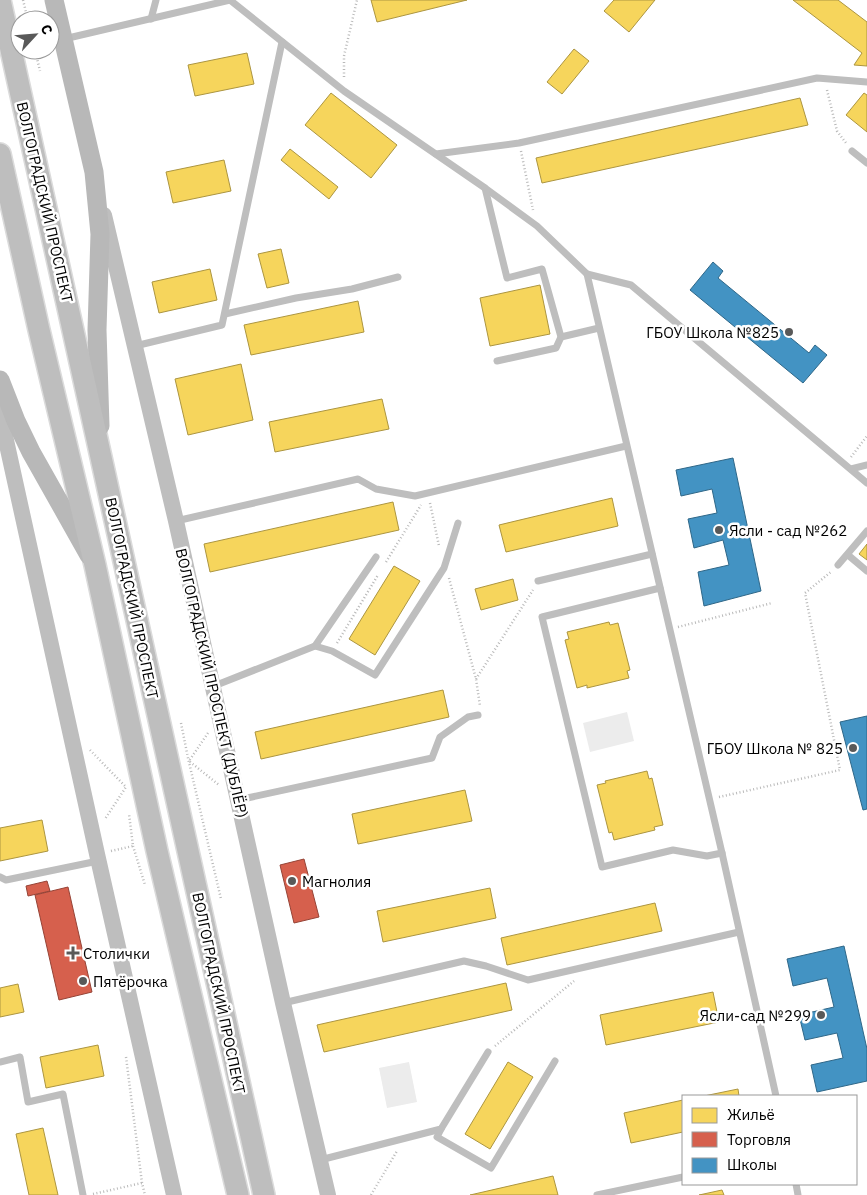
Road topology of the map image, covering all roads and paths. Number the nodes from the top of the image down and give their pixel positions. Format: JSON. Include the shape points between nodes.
{"nodes":[{"id":1,"x":0,"y":0,"type":"edge"},
{"id":2,"x":54,"y":0,"type":"edge"},
{"id":3,"x":156,"y":0,"type":"edge"},
{"id":4,"x":231,"y":0,"type":"edge"},
{"id":5,"x":357,"y":0,"type":"edge"},
{"id":6,"x":151,"y":19,"type":"junction"},
{"id":7,"x":63,"y":39,"type":"junction"},
{"id":8,"x":282,"y":42,"type":"junction"},
{"id":9,"x":37,"y":60,"type":"edge"},
{"id":10,"x":40,"y":71,"type":"dead end"},
{"id":11,"x":824,"y":79,"type":"junction"},
{"id":12,"x":867,"y":82,"type":"edge"},
{"id":13,"x":344,"y":91,"type":"junction"},
{"id":14,"x":519,"y":143,"type":"junction"},
{"id":15,"x":852,"y":151,"type":"joint"},
{"id":16,"x":0,"y":154,"type":"edge"},
{"id":17,"x":436,"y":154,"type":"junction"},
{"id":18,"x":867,"y":163,"type":"edge"},
{"id":19,"x":94,"y":172,"type":"junction"},
{"id":20,"x":485,"y":188,"type":"junction"},
{"id":21,"x":537,"y":226,"type":"junction"},
{"id":22,"x":587,"y":274,"type":"junction"},
{"id":23,"x":398,"y":278,"type":"dead end"},
{"id":24,"x":225,"y":314,"type":"junction"},
{"id":25,"x":599,"y":328,"type":"junction"},
{"id":26,"x":561,"y":337,"type":"junction"},
{"id":27,"x":135,"y":346,"type":"junction"},
{"id":28,"x":497,"y":361,"type":"dead end"},
{"id":29,"x":0,"y":380,"type":"edge"},
{"id":30,"x":0,"y":413,"type":"edge"},
{"id":31,"x":867,"y":436,"type":"edge"},
{"id":32,"x":626,"y":446,"type":"junction"},
{"id":33,"x":101,"y":457,"type":"junction"},
{"id":34,"x":867,"y":465,"type":"edge"},
{"id":35,"x":848,"y":467,"type":"junction"},
{"id":36,"x":867,"y":483,"type":"edge"},
{"id":37,"x":428,"y":493,"type":"junction"},
{"id":38,"x":176,"y":521,"type":"junction"},
{"id":39,"x":458,"y":523,"type":"dead end"},
{"id":40,"x":867,"y":531,"type":"edge"},
{"id":41,"x":652,"y":554,"type":"junction"},
{"id":42,"x":848,"y":554,"type":"junction"},
{"id":43,"x":376,"y":557,"type":"dead end"},
{"id":44,"x":838,"y":565,"type":"joint"},
{"id":45,"x":95,"y":566,"type":"junction"},
{"id":46,"x":444,"y":568,"type":"junction"},
{"id":47,"x":867,"y":571,"type":"edge"},
{"id":48,"x":538,"y":581,"type":"joint"},
{"id":49,"x":660,"y":588,"type":"junction"},
{"id":50,"x":772,"y":603,"type":"dead end"},
{"id":51,"x":670,"y":629,"type":"junction"},
{"id":52,"x":315,"y":646,"type":"junction"},
{"id":53,"x":476,"y":679,"type":"junction"},
{"id":54,"x":213,"y":686,"type":"junction"},
{"id":55,"x":478,"y":715,"type":"joint"},
{"id":56,"x":182,"y":723,"type":"dead end"},
{"id":57,"x":209,"y":732,"type":"dead end"},
{"id":58,"x":88,"y":747,"type":"dead end"},
{"id":59,"x":189,"y":761,"type":"junction"},
{"id":60,"x":224,"y":790,"type":"dead end"},
{"id":61,"x":710,"y":799,"type":"junction"},
{"id":62,"x":238,"y":800,"type":"junction"},
{"id":63,"x":104,"y":820,"type":"dead end"},
{"id":64,"x":722,"y":852,"type":"junction"},
{"id":65,"x":98,"y":861,"type":"junction"},
{"id":66,"x":0,"y":877,"type":"edge"},
{"id":67,"x":221,"y":899,"type":"dead end"},
{"id":68,"x":740,"y":932,"type":"junction"},
{"id":69,"x":578,"y":969,"type":"junction"},
{"id":70,"x":283,"y":1003,"type":"junction"},
{"id":71,"x":488,"y":1052,"type":"joint"},
{"id":72,"x":555,"y":1061,"type":"dead end"},
{"id":73,"x":0,"y":1062,"type":"edge"},
{"id":74,"x":776,"y":1095,"type":"edge"},
{"id":75,"x":441,"y":1130,"type":"junction"},
{"id":76,"x":404,"y":1138,"type":"junction"},
{"id":77,"x":319,"y":1160,"type":"junction"},
{"id":78,"x":232,"y":1171,"type":"junction"},
{"id":79,"x":682,"y":1177,"type":"edge"},
{"id":80,"x":142,"y":1182,"type":"dead end"},
{"id":81,"x":83,"y":1195,"type":"edge"},
{"id":82,"x":88,"y":1195,"type":"edge"},
{"id":83,"x":174,"y":1195,"type":"edge"},
{"id":84,"x":229,"y":1195,"type":"edge"},
{"id":85,"x":238,"y":1195,"type":"edge"},
{"id":86,"x":264,"y":1195,"type":"edge"},
{"id":87,"x":328,"y":1195,"type":"edge"},
{"id":88,"x":371,"y":1195,"type":"edge"},
{"id":89,"x":597,"y":1195,"type":"edge"}],
"edges":[{"from":1,"to":33,"type":"main road","name":"ВОЛГОГРАДСКИЙ ПРОСПЕКТ"},
{"from":2,"to":7,"type":"main road","name":"ВОЛГОГРАДСКИЙ ПРОСПЕКТ (ДУБЛЁР)"},
{"from":3,"to":6,"type":"lane"},
{"from":4,"to":6,"type":"lane"},
{"from":4,"to":8,"type":"lane"},
{"from":5,"to":13,"type":"path","via":[[344,56]]},
{"from":6,"to":7,"type":"lane"},
{"from":7,"to":19,"type":"main road","name":"ВОЛГОГРАДСКИЙ ПРОСПЕКТ (ДУБЛЁР)"},
{"from":8,"to":13,"type":"lane"},
{"from":8,"to":24,"type":"lane"},
{"from":9,"to":10,"type":"path"},
{"from":11,"to":12,"type":"lane"},
{"from":11,"to":14,"type":"lane"},
{"from":11,"to":15,"type":"path","via":[[837,131]]},
{"from":13,"to":17,"type":"lane"},
{"from":14,"to":17,"type":"lane"},
{"from":14,"to":21,"type":"path"},
{"from":15,"to":18,"type":"lane"},
{"from":16,"to":45,"type":"main road","name":"ВОЛГОГРАДСКИЙ ПРОСПЕКТ"},
{"from":17,"to":20,"type":"lane"},
{"from":19,"to":27,"type":"street","name":"ВОЛГОГРАДСКИЙ ПРОСПЕКТ (ДУБЛЁР)"},
{"from":19,"to":33,"type":"main road","name":"ВОЛГОГРАДСКИЙ ПРОСПЕКТ (ДУБЛЁР)","via":[[100,234],[97,330]]},
{"from":20,"to":21,"type":"lane"},
{"from":20,"to":26,"type":"lane","via":[[507,278],[542,269]]},
{"from":21,"to":22,"type":"lane"},
{"from":22,"to":25,"type":"lane"},
{"from":22,"to":35,"type":"lane","via":[[631,285]]},
{"from":23,"to":24,"type":"lane"},
{"from":24,"to":27,"type":"lane","via":[[222,325]]},
{"from":25,"to":26,"type":"lane"},
{"from":25,"to":32,"type":"lane"},
{"from":26,"to":28,"type":"lane","via":[[556,348]]},
{"from":27,"to":38,"type":"street","name":"ВОЛГОГРАДСКИЙ ПРОСПЕКТ (ДУБЛЁР)"},
{"from":29,"to":45,"type":"main road","via":[[31,452]]},
{"from":30,"to":65,"type":"street"},
{"from":31,"to":35,"type":"path"},
{"from":32,"to":37,"type":"lane"},
{"from":32,"to":41,"type":"lane"},
{"from":33,"to":86,"type":"main road","name":"ВОЛГОГРАДСКИЙ ПРОСПЕКТ"},
{"from":34,"to":35,"type":"lane"},
{"from":35,"to":36,"type":"lane"},
{"from":37,"to":38,"type":"lane","via":[[415,496],[376,489],[358,479]]},
{"from":37,"to":46,"type":"path"},
{"from":38,"to":54,"type":"street","name":"ВОЛГОГРАДСКИЙ ПРОСПЕКТ (ДУБЛЁР)"},
{"from":39,"to":46,"type":"lane"},
{"from":40,"to":42,"type":"lane"},
{"from":41,"to":48,"type":"lane"},
{"from":41,"to":49,"type":"lane"},
{"from":42,"to":44,"type":"lane"},
{"from":42,"to":47,"type":"lane"},
{"from":43,"to":52,"type":"lane"},
{"from":44,"to":61,"type":"path","via":[[805,593],[840,770]]},
{"from":45,"to":78,"type":"main road","name":"ВОЛГОГРАДСКИЙ ПРОСПЕКТ","via":[[156,851]]},
{"from":46,"to":52,"type":"lane","via":[[375,675],[332,651]]},
{"from":46,"to":53,"type":"path"},
{"from":48,"to":53,"type":"path"},
{"from":49,"to":51,"type":"lane"},
{"from":49,"to":64,"type":"lane","via":[[542,617],[602,867],[673,850],[707,856]]},
{"from":50,"to":51,"type":"path"},
{"from":51,"to":61,"type":"lane"},
{"from":52,"to":54,"type":"lane"},
{"from":53,"to":55,"type":"path"},
{"from":54,"to":62,"type":"street","name":"ВОЛГОГРАДСКИЙ ПРОСПЕКТ (ДУБЛЁР)"},
{"from":55,"to":62,"type":"lane","via":[[468,717],[440,737],[432,758]]},
{"from":56,"to":59,"type":"path"},
{"from":57,"to":59,"type":"path"},
{"from":58,"to":63,"type":"path","via":[[126,787]]},
{"from":59,"to":60,"type":"path"},
{"from":59,"to":67,"type":"path"},
{"from":61,"to":64,"type":"lane"},
{"from":62,"to":70,"type":"street","name":"ВОЛГОГРАДСКИЙ ПРОСПЕКТ (ДУБЛЁР)"},
{"from":64,"to":68,"type":"lane"},
{"from":65,"to":66,"type":"lane","via":[[6,880]]},
{"from":65,"to":83,"type":"street"},
{"from":68,"to":69,"type":"lane"},
{"from":68,"to":74,"type":"lane"},
{"from":69,"to":70,"type":"lane","via":[[528,980],[464,962]]},
{"from":69,"to":71,"type":"path","via":[[574,981]]},
{"from":70,"to":77,"type":"street","name":"ВОЛГОГРАДСКИЙ ПРОСПЕКТ (ДУБЛЁР)"},
{"from":71,"to":75,"type":"lane"},
{"from":72,"to":75,"type":"lane","via":[[491,1168],[437,1137]]},
{"from":73,"to":81,"type":"lane","via":[[20,1058],[28,1102],[63,1094]]},
{"from":75,"to":76,"type":"lane"},
{"from":76,"to":77,"type":"lane"},
{"from":76,"to":88,"type":"path"},
{"from":77,"to":87,"type":"street","name":"ВОЛГОГРАДСКИЙ ПРОСПЕКТ (ДУБЛЁР)"},
{"from":78,"to":84,"type":"street"},
{"from":78,"to":85,"type":"main road","name":"ВОЛГОГРАДСКИЙ ПРОСПЕКТ"},
{"from":79,"to":89,"type":"lane"},
{"from":80,"to":82,"type":"path"}]}
